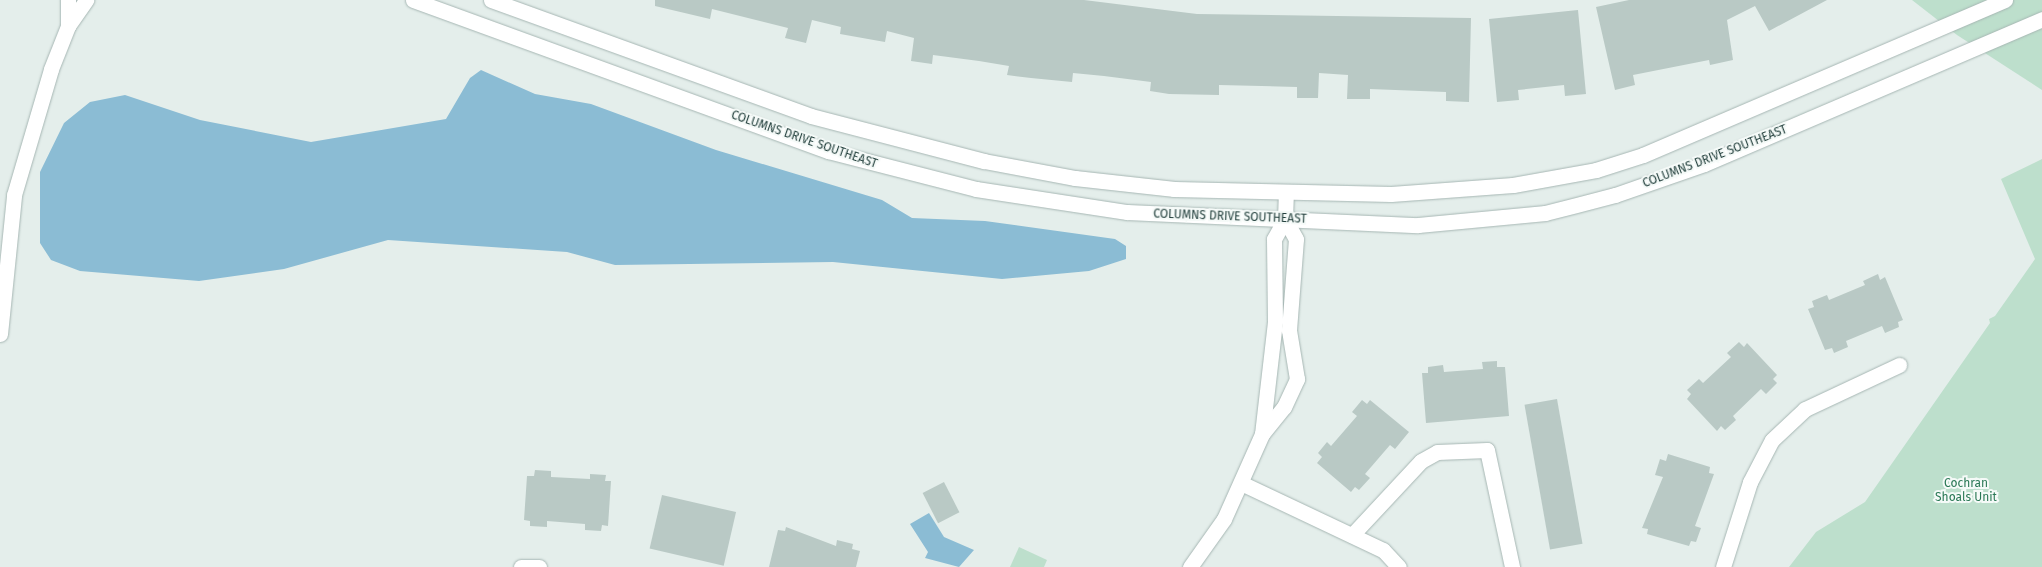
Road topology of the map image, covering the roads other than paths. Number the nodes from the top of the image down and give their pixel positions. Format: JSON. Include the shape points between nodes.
{"nodes":[{"id":1,"x":68,"y":0,"type":"edge"},
{"id":2,"x":86,"y":0,"type":"edge"},
{"id":3,"x":413,"y":0,"type":"edge"},
{"id":4,"x":491,"y":0,"type":"edge"},
{"id":5,"x":2005,"y":0,"type":"edge"},
{"id":6,"x":2042,"y":19,"type":"edge"},
{"id":7,"x":68,"y":26,"type":"junction"},
{"id":8,"x":1286,"y":192,"type":"junction"},
{"id":9,"x":1285,"y":219,"type":"junction"},
{"id":10,"x":0,"y":334,"type":"edge"},
{"id":11,"x":1899,"y":365,"type":"dead end"},
{"id":12,"x":1262,"y":434,"type":"junction"},
{"id":13,"x":1241,"y":483,"type":"junction"},
{"id":14,"x":1352,"y":535,"type":"junction"},
{"id":15,"x":521,"y":567,"type":"edge"},
{"id":16,"x":540,"y":567,"type":"edge"},
{"id":17,"x":1190,"y":567,"type":"edge"},
{"id":18,"x":1399,"y":567,"type":"edge"},
{"id":19,"x":1512,"y":567,"type":"edge"},
{"id":20,"x":1723,"y":567,"type":"edge"}],
"edges":[{"from":1,"to":7,"type":"street"},
{"from":2,"to":7,"type":"street"},
{"from":3,"to":9,"type":"street","name":"COLUMNS DRIVE SOUTHEAST","via":[[876,165],[976,189],[1084,207]]},
{"from":4,"to":8,"type":"street","name":"COLUMNS DRIVE SOUTHEAST","via":[[811,116],[915,144],[1101,181]]},
{"from":5,"to":8,"type":"street","name":"COLUMNS DRIVE SOUTHEAST","via":[[1723,124],[1596,170],[1432,193]]},
{"from":6,"to":9,"type":"street","name":"COLUMNS DRIVE SOUTHEAST","via":[[1704,164],[1615,195],[1545,214],[1473,223]]},
{"from":7,"to":10,"type":"street","via":[[14,194]]},
{"from":8,"to":9,"type":"street"},
{"from":9,"to":12,"type":"street","via":[[1274,239],[1275,321]]},
{"from":9,"to":12,"type":"street","via":[[1296,239],[1289,330],[1297,378],[1284,407]]},
{"from":11,"to":20,"type":"street","via":[[1805,409],[1772,440],[1750,482]]},
{"from":12,"to":13,"type":"street"},
{"from":13,"to":14,"type":"street"},
{"from":13,"to":17,"type":"street","via":[[1224,519]]},
{"from":14,"to":18,"type":"street","via":[[1382,550]]},
{"from":14,"to":19,"type":"street","via":[[1421,461],[1437,452],[1487,450]]},
{"from":15,"to":16,"type":"street"}]}
